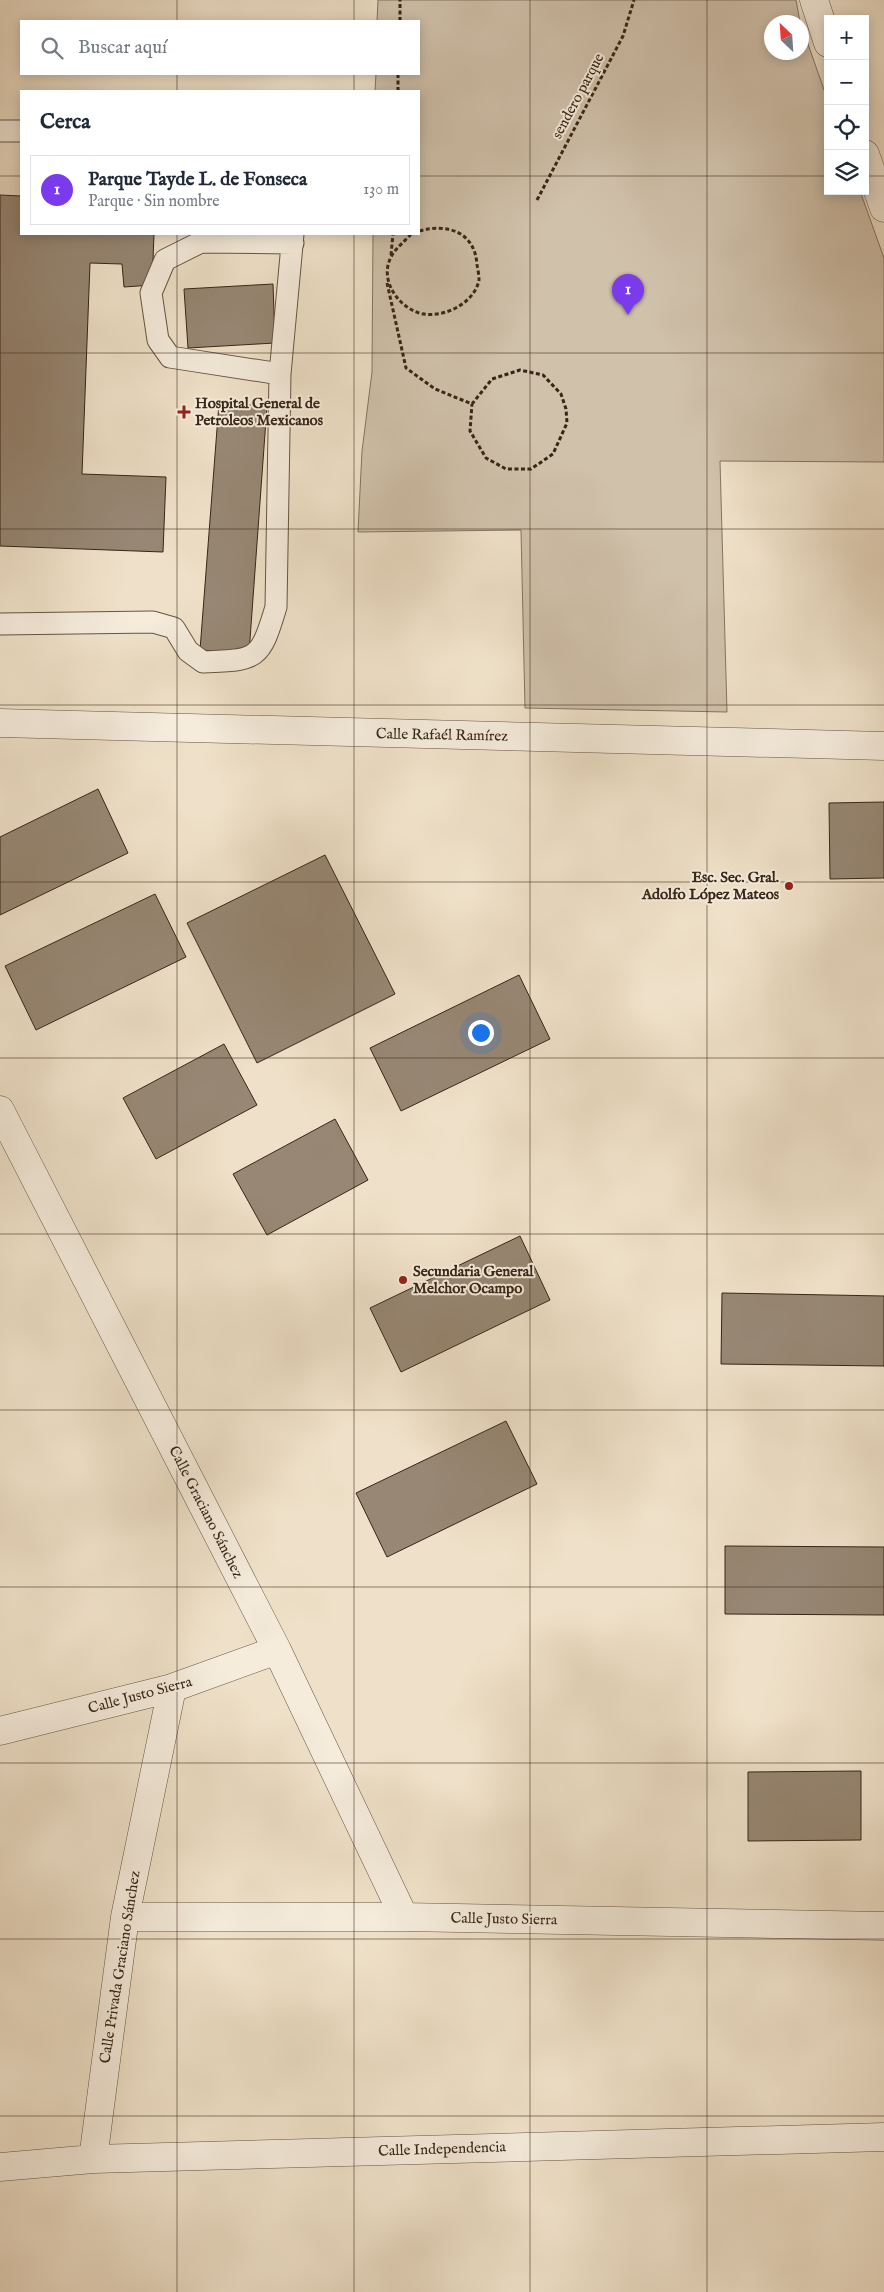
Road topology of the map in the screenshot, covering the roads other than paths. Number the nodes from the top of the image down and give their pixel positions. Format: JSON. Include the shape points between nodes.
{"nodes":[{"id":1,"x":814,"y":0,"type":"edge"},
{"id":2,"x":824,"y":31,"type":"edge"},
{"id":3,"x":0,"y":131,"type":"edge"},
{"id":4,"x":20,"y":132,"type":"edge"},
{"id":5,"x":869,"y":165,"type":"edge"},
{"id":6,"x":884,"y":208,"type":"edge"},
{"id":7,"x":293,"y":238,"type":"edge"},
{"id":8,"x":280,"y":374,"type":"junction"},
{"id":9,"x":0,"y":624,"type":"edge"},
{"id":10,"x":0,"y":723,"type":"edge"},
{"id":11,"x":884,"y":746,"type":"edge"},
{"id":12,"x":0,"y":1110,"type":"edge"},
{"id":13,"x":277,"y":1650,"type":"junction"},
{"id":14,"x":172,"y":1688,"type":"junction"},
{"id":15,"x":0,"y":1731,"type":"edge"},
{"id":16,"x":125,"y":1917,"type":"junction"},
{"id":17,"x":404,"y":1917,"type":"junction"},
{"id":18,"x":884,"y":1926,"type":"edge"},
{"id":19,"x":884,"y":2137,"type":"edge"},
{"id":20,"x":93,"y":2159,"type":"junction"},
{"id":21,"x":0,"y":2167,"type":"edge"}],
"edges":[{"from":1,"to":2,"type":"street"},
{"from":3,"to":4,"type":"lane"},
{"from":5,"to":6,"type":"street"},
{"from":7,"to":8,"type":"lane"},
{"from":7,"to":8,"type":"lane","via":[[201,242],[165,260],[151,293],[158,340],[170,357]]},
{"from":8,"to":9,"type":"lane","via":[[276,607],[265,643],[249,658],[203,662],[188,651],[174,628],[153,622]]},
{"from":10,"to":11,"type":"street","name":"Calle Rafaél Ramírez"},
{"from":12,"to":13,"type":"street","name":"Calle Graciano Sánchez"},
{"from":13,"to":14,"type":"street","name":"Calle Justo Sierra"},
{"from":13,"to":17,"type":"street","name":"Calle Graciano Sánchez"},
{"from":14,"to":15,"type":"street","name":"Calle Justo Sierra"},
{"from":14,"to":16,"type":"street","name":"Calle Privada Graciano Sánchez"},
{"from":16,"to":17,"type":"street","name":"Calle Justo Sierra"},
{"from":16,"to":20,"type":"street","name":"Calle Privada Graciano Sánchez"},
{"from":17,"to":18,"type":"street","name":"Calle Justo Sierra"},
{"from":19,"to":20,"type":"street","name":"Calle Independencia"},
{"from":20,"to":21,"type":"street","name":"Calle Independencia"}]}
